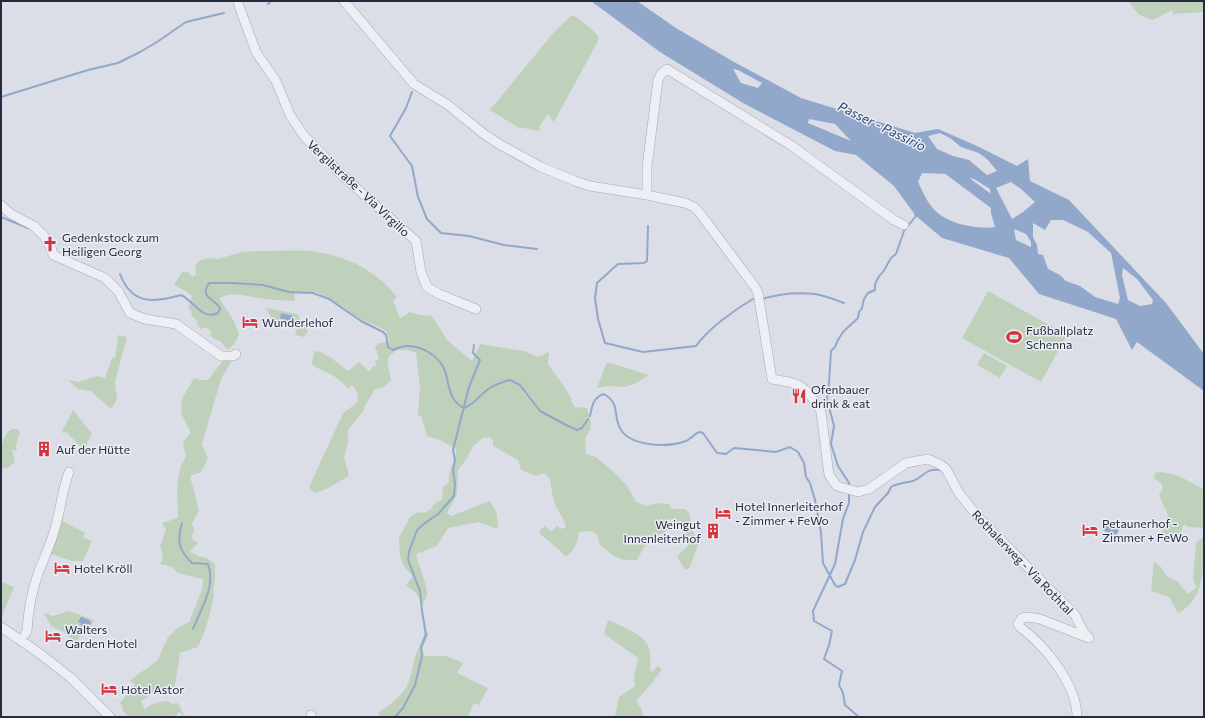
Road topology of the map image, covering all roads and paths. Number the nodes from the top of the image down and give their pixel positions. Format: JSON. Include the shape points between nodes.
{"nodes":[{"id":1,"x":238,"y":1,"type":"edge"},
{"id":2,"x":344,"y":1,"type":"edge"},
{"id":3,"x":646,"y":195,"type":"junction"},
{"id":4,"x":1,"y":205,"type":"edge"},
{"id":5,"x":904,"y":225,"type":"dead end"},
{"id":6,"x":476,"y":309,"type":"dead end"},
{"id":7,"x":231,"y":356,"type":"dead end"},
{"id":8,"x":69,"y":472,"type":"dead end"},
{"id":9,"x":1,"y":627,"type":"edge"},
{"id":10,"x":25,"y":634,"type":"dead end"},
{"id":11,"x":110,"y":717,"type":"edge"},
{"id":12,"x":1077,"y":717,"type":"edge"}],
"edges":[{"from":1,"to":6,"type":"street","name":"Vergilstraße - Via Virgilio","via":[[256,52],[276,81],[290,116],[304,136],[344,177],[416,240],[422,272],[428,287],[438,294]]},
{"from":2,"to":3,"type":"street","via":[[387,50],[409,80],[448,105],[484,134],[536,165],[574,181]]},
{"from":3,"to":5,"type":"street","via":[[658,80],[667,68],[792,146]]},
{"from":3,"to":12,"type":"street","name":"Rothalerweg - Via Rothtal","via":[[694,207],[755,287],[760,299],[772,379],[792,382],[803,387],[819,406],[829,475],[837,486],[852,490],[870,489],[906,463],[928,459],[941,465],[946,469],[958,493],[978,517],[1072,611],[1084,633],[1090,638],[1035,617],[1022,618],[1018,624],[1057,665],[1072,693]]},
{"from":4,"to":7,"type":"street","via":[[11,214],[34,226],[44,236],[53,254],[105,278],[118,291],[130,313],[145,319],[176,324],[221,356]]},
{"from":8,"to":10,"type":"street","via":[[57,524],[36,579]]},
{"from":9,"to":11,"type":"street","via":[[71,678]]}]}
